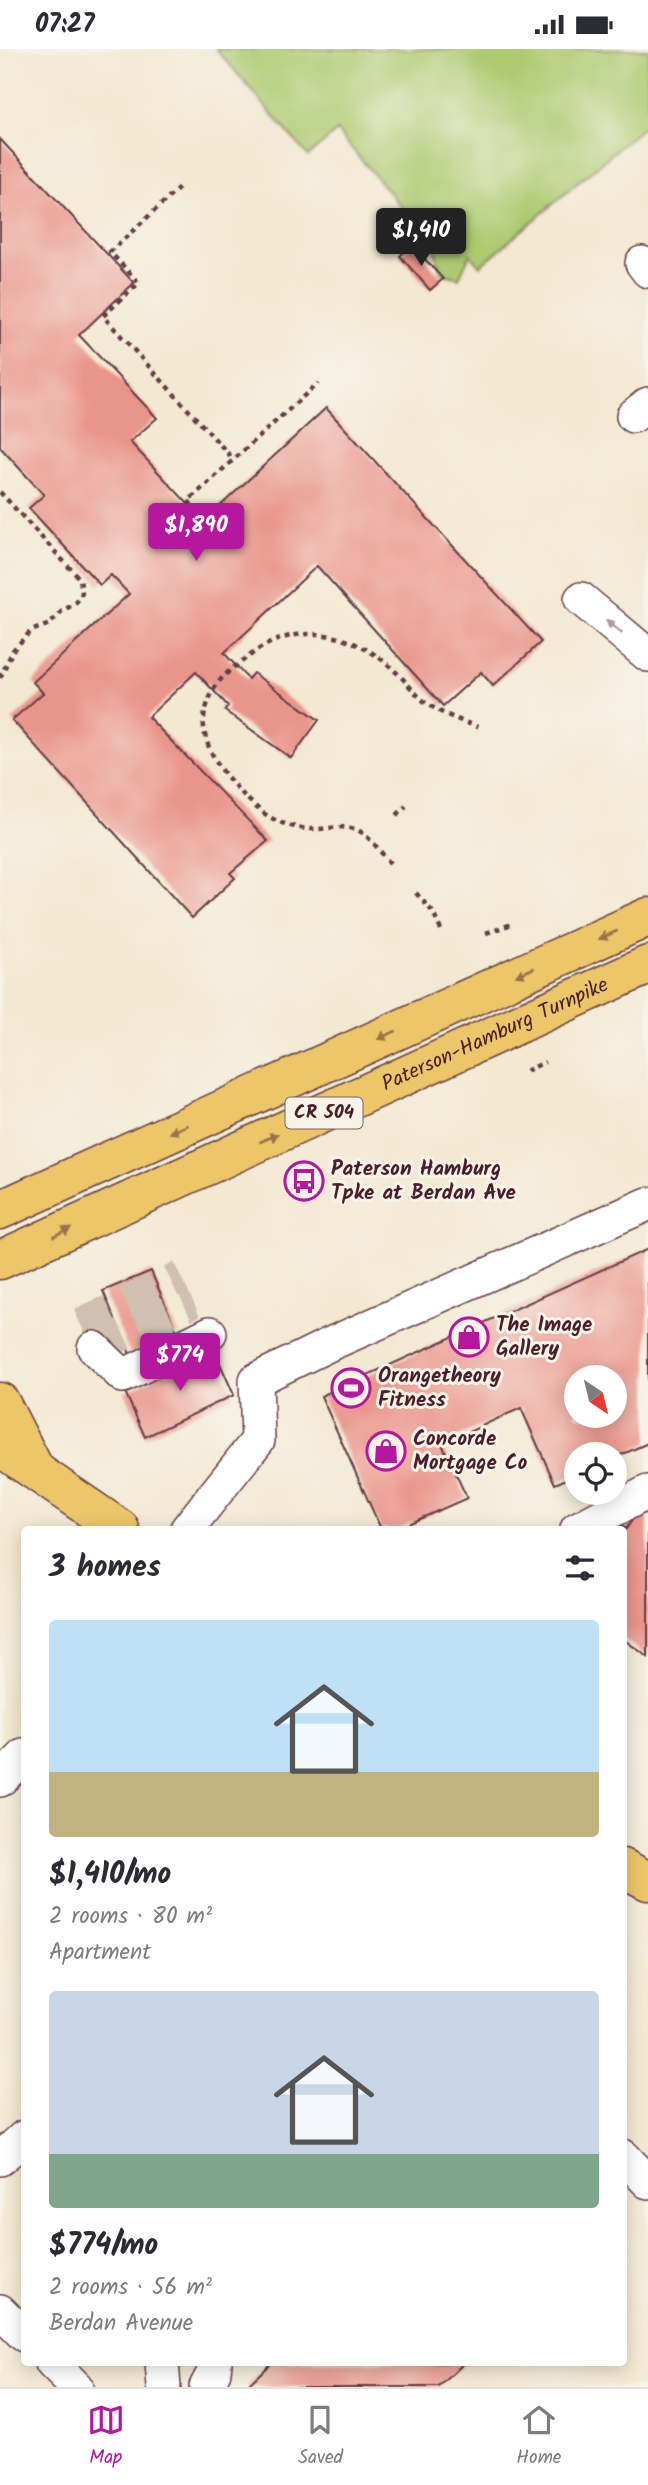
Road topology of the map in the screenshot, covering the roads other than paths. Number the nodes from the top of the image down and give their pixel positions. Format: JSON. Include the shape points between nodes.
{"nodes":[{"id":1,"x":581,"y":599,"type":"dead end"},
{"id":2,"x":648,"y":655,"type":"edge"},
{"id":3,"x":648,"y":917,"type":"edge"},
{"id":4,"x":648,"y":965,"type":"edge"},
{"id":5,"x":648,"y":1204,"type":"edge"},
{"id":6,"x":0,"y":1210,"type":"edge"},
{"id":7,"x":0,"y":1260,"type":"edge"},
{"id":8,"x":210,"y":1333,"type":"dead end"},
{"id":9,"x":94,"y":1348,"type":"dead end"},
{"id":10,"x":0,"y":1402,"type":"edge"},
{"id":11,"x":0,"y":1447,"type":"edge"},
{"id":12,"x":36,"y":1472,"type":"junction"},
{"id":13,"x":648,"y":1492,"type":"edge"},
{"id":14,"x":116,"y":1526,"type":"edge"},
{"id":15,"x":189,"y":1526,"type":"edge"},
{"id":16,"x":582,"y":1526,"type":"edge"},
{"id":17,"x":21,"y":1759,"type":"edge"},
{"id":18,"x":0,"y":1780,"type":"edge"},
{"id":19,"x":627,"y":1870,"type":"edge"},
{"id":20,"x":648,"y":1881,"type":"edge"},
{"id":21,"x":627,"y":2160,"type":"edge"},
{"id":22,"x":648,"y":2182,"type":"edge"},
{"id":23,"x":0,"y":2311,"type":"edge"},
{"id":24,"x":21,"y":2332,"type":"edge"},
{"id":25,"x":55,"y":2366,"type":"edge"},
{"id":26,"x":162,"y":2366,"type":"edge"},
{"id":27,"x":215,"y":2366,"type":"edge"},
{"id":28,"x":76,"y":2387,"type":"edge"},
{"id":29,"x":164,"y":2387,"type":"edge"},
{"id":30,"x":206,"y":2387,"type":"edge"}],
"edges":[{"from":2,"to":1,"type":"lane","one_way":true},
{"from":3,"to":6,"type":"main road","name":"Paterson-Hamburg Turnpike","number":"CR 504","one_way":true},
{"from":7,"to":4,"type":"main road","name":"Paterson-Hamburg Turnpike","number":"CR 504","one_way":true},
{"from":5,"to":15,"type":"lane","via":[[256,1380],[258,1440]]},
{"from":8,"to":9,"type":"lane","via":[[122,1376]]},
{"from":10,"to":12,"type":"main road"},
{"from":11,"to":12,"type":"main road"},
{"from":12,"to":14,"type":"main road"},
{"from":13,"to":16,"type":"lane"},
{"from":17,"to":18,"type":"lane"},
{"from":19,"to":20,"type":"main road"},
{"from":21,"to":22,"type":"lane"},
{"from":23,"to":24,"type":"lane"},
{"from":25,"to":28,"type":"lane"},
{"from":26,"to":29,"type":"lane"},
{"from":27,"to":30,"type":"lane"}]}
